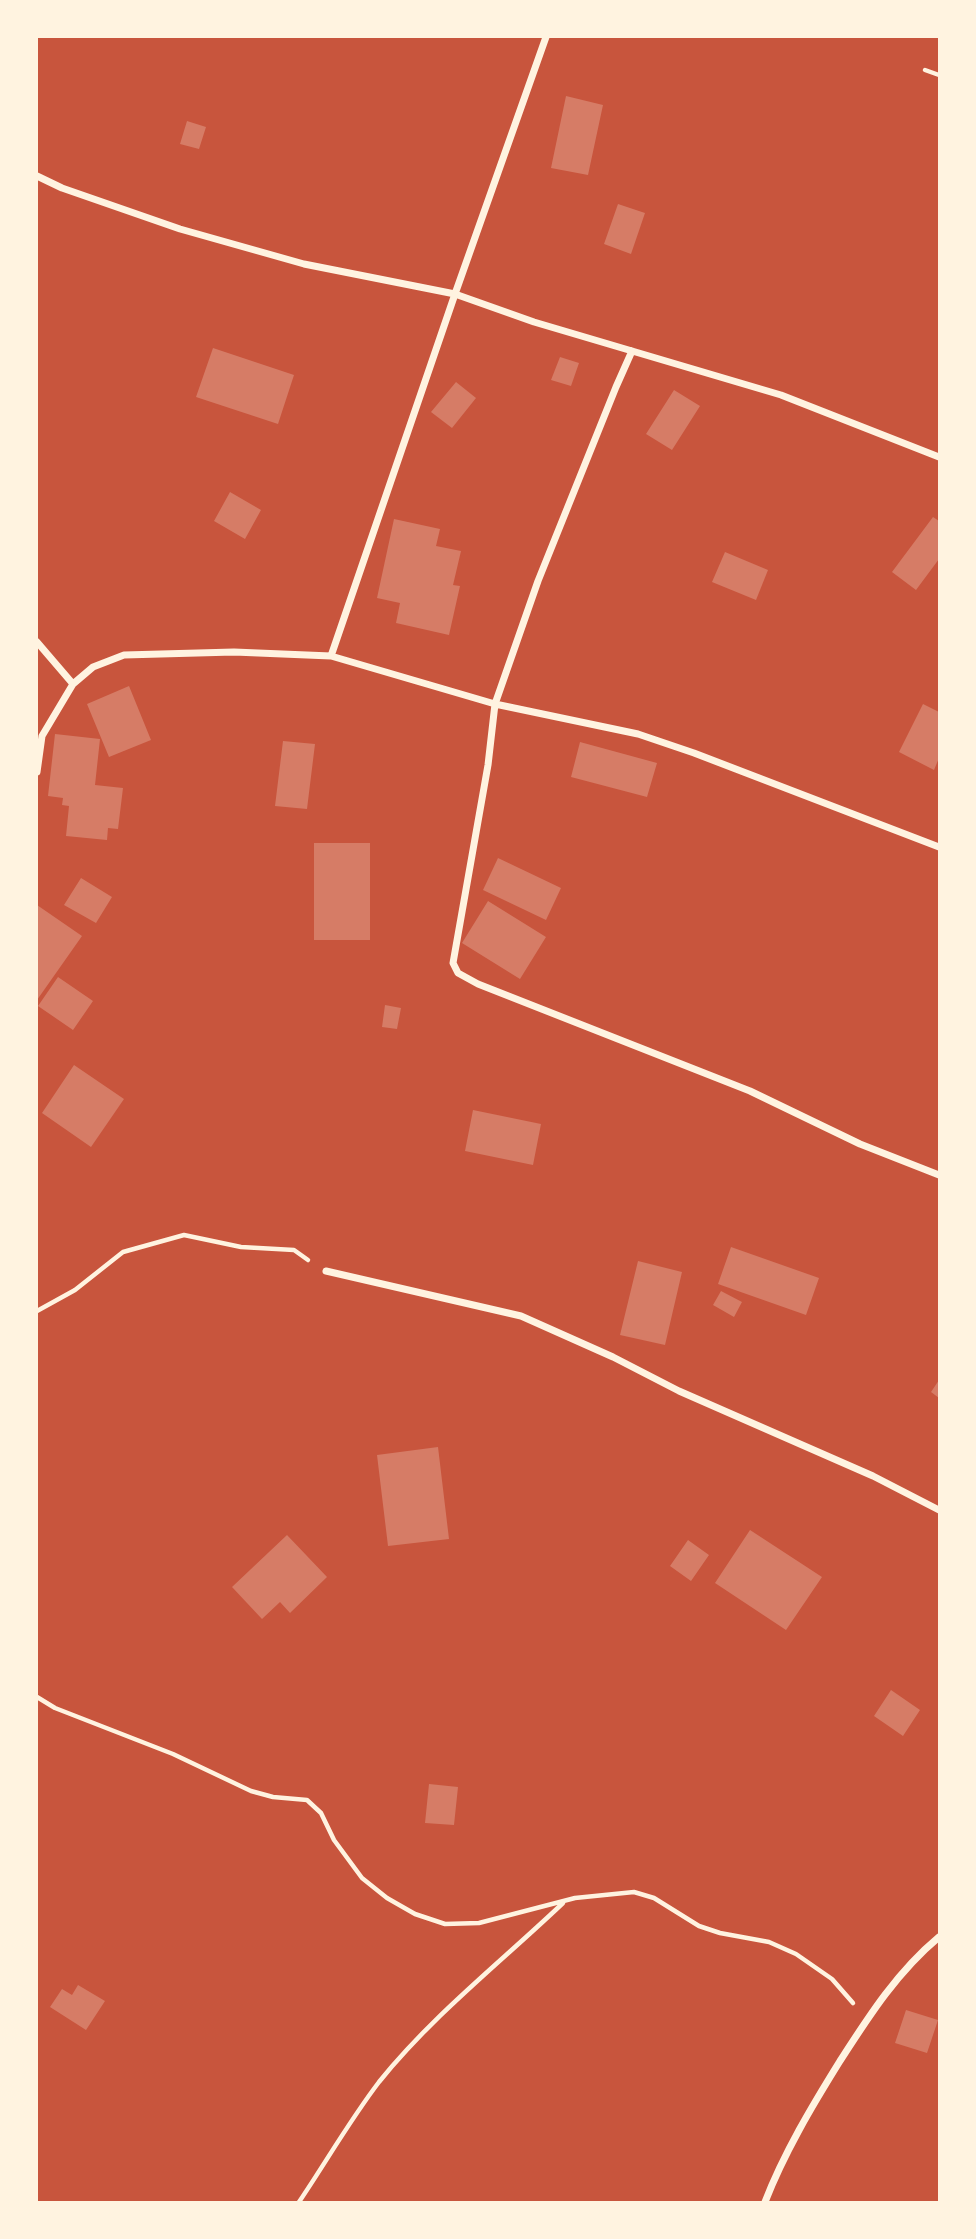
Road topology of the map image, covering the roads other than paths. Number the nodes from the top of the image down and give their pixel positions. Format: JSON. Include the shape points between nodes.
{"nodes":[{"id":1,"x":546,"y":37,"type":"edge"},
{"id":2,"x":37,"y":176,"type":"edge"},
{"id":3,"x":454,"y":294,"type":"junction"},
{"id":4,"x":632,"y":351,"type":"junction"},
{"id":5,"x":939,"y":457,"type":"edge"},
{"id":6,"x":37,"y":642,"type":"edge"},
{"id":7,"x":331,"y":656,"type":"junction"},
{"id":8,"x":73,"y":684,"type":"junction"},
{"id":9,"x":495,"y":704,"type":"junction"},
{"id":10,"x":37,"y":772,"type":"edge"},
{"id":11,"x":939,"y":848,"type":"edge"},
{"id":12,"x":939,"y":1175,"type":"edge"},
{"id":13,"x":326,"y":1271,"type":"road end"},
{"id":14,"x":939,"y":1510,"type":"edge"},
{"id":15,"x":939,"y":1937,"type":"edge"},
{"id":16,"x":765,"y":2202,"type":"edge"}],
"edges":[{"from":1,"to":3,"type":"street"},
{"from":2,"to":3,"type":"street","via":[[180,229],[304,264]]},
{"from":3,"to":4,"type":"street"},
{"from":3,"to":7,"type":"street"},
{"from":4,"to":5,"type":"street","via":[[781,395]]},
{"from":4,"to":9,"type":"street","via":[[538,581]]},
{"from":6,"to":8,"type":"street"},
{"from":7,"to":8,"type":"street","via":[[233,652],[124,655],[93,667]]},
{"from":7,"to":9,"type":"street"},
{"from":8,"to":10,"type":"street","via":[[42,736]]},
{"from":9,"to":11,"type":"street","via":[[638,734]]},
{"from":9,"to":12,"type":"street","via":[[453,953],[458,972],[478,984],[750,1091],[860,1144]]},
{"from":13,"to":14,"type":"street","via":[[521,1316]]},
{"from":15,"to":16,"type":"street","via":[[891,1984],[867,2018],[792,2143]]}]}
